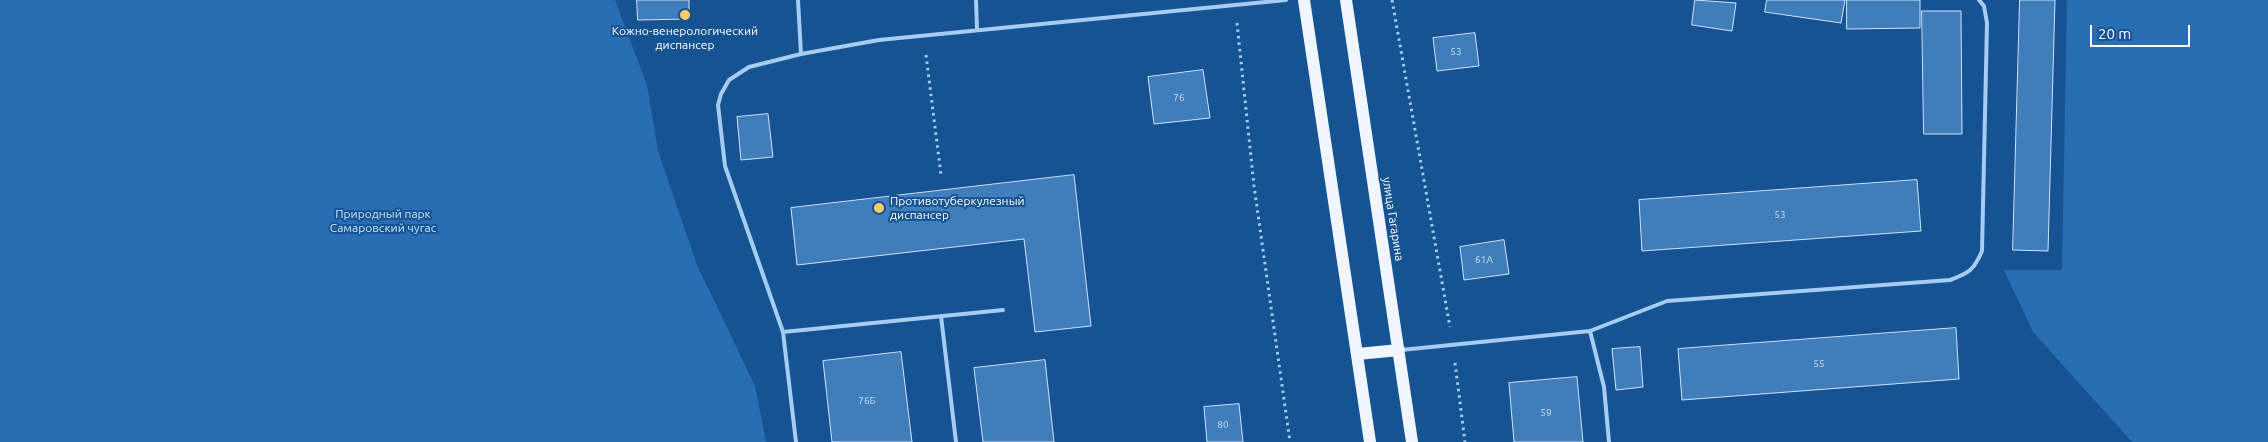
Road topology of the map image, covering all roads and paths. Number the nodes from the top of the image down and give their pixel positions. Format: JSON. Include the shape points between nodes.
{"nodes":[{"id":1,"x":798,"y":0,"type":"edge"},
{"id":2,"x":976,"y":0,"type":"edge"},
{"id":3,"x":1286,"y":0,"type":"edge"},
{"id":4,"x":1304,"y":0,"type":"edge"},
{"id":5,"x":1346,"y":0,"type":"edge"},
{"id":6,"x":1392,"y":0,"type":"edge"},
{"id":7,"x":1979,"y":0,"type":"edge"},
{"id":8,"x":1237,"y":23,"type":"dead end"},
{"id":9,"x":977,"y":29,"type":"junction"},
{"id":10,"x":923,"y":34,"type":"junction"},
{"id":11,"x":802,"y":54,"type":"junction"},
{"id":12,"x":940,"y":175,"type":"dead end"},
{"id":13,"x":1003,"y":310,"type":"dead end"},
{"id":14,"x":941,"y":316,"type":"junction"},
{"id":15,"x":1590,"y":331,"type":"junction"},
{"id":16,"x":783,"y":332,"type":"junction"},
{"id":17,"x":1452,"y":344,"type":"junction"},
{"id":18,"x":1399,"y":350,"type":"junction"},
{"id":19,"x":1358,"y":354,"type":"junction"},
{"id":20,"x":796,"y":442,"type":"edge"},
{"id":21,"x":956,"y":442,"type":"edge"},
{"id":22,"x":1290,"y":442,"type":"edge"},
{"id":23,"x":1370,"y":442,"type":"edge"},
{"id":24,"x":1412,"y":442,"type":"edge"},
{"id":25,"x":1465,"y":442,"type":"edge"},
{"id":26,"x":1609,"y":442,"type":"edge"}],
"edges":[{"from":1,"to":11,"type":"lane"},
{"from":2,"to":9,"type":"lane"},
{"from":3,"to":9,"type":"lane"},
{"from":4,"to":19,"type":"main road"},
{"from":5,"to":18,"type":"main road","name":"улица Гагарина"},
{"from":6,"to":17,"type":"path"},
{"from":7,"to":15,"type":"lane","via":[[1984,6],[1987,33],[1982,251],[1975,268],[1950,280],[1666,301]]},
{"from":8,"to":22,"type":"path","via":[[1254,186]]},
{"from":9,"to":10,"type":"lane"},
{"from":10,"to":11,"type":"lane"},
{"from":10,"to":12,"type":"path"},
{"from":11,"to":16,"type":"lane","via":[[738,72],[729,80],[718,105],[730,186]]},
{"from":13,"to":14,"type":"lane"},
{"from":14,"to":16,"type":"lane"},
{"from":14,"to":21,"type":"lane"},
{"from":15,"to":17,"type":"lane"},
{"from":15,"to":26,"type":"lane","via":[[1604,387]]},
{"from":16,"to":20,"type":"lane"},
{"from":17,"to":18,"type":"lane"},
{"from":17,"to":25,"type":"path"},
{"from":18,"to":19,"type":"main road"},
{"from":18,"to":24,"type":"main road","name":"улица Гагарина"},
{"from":19,"to":23,"type":"main road"}]}
